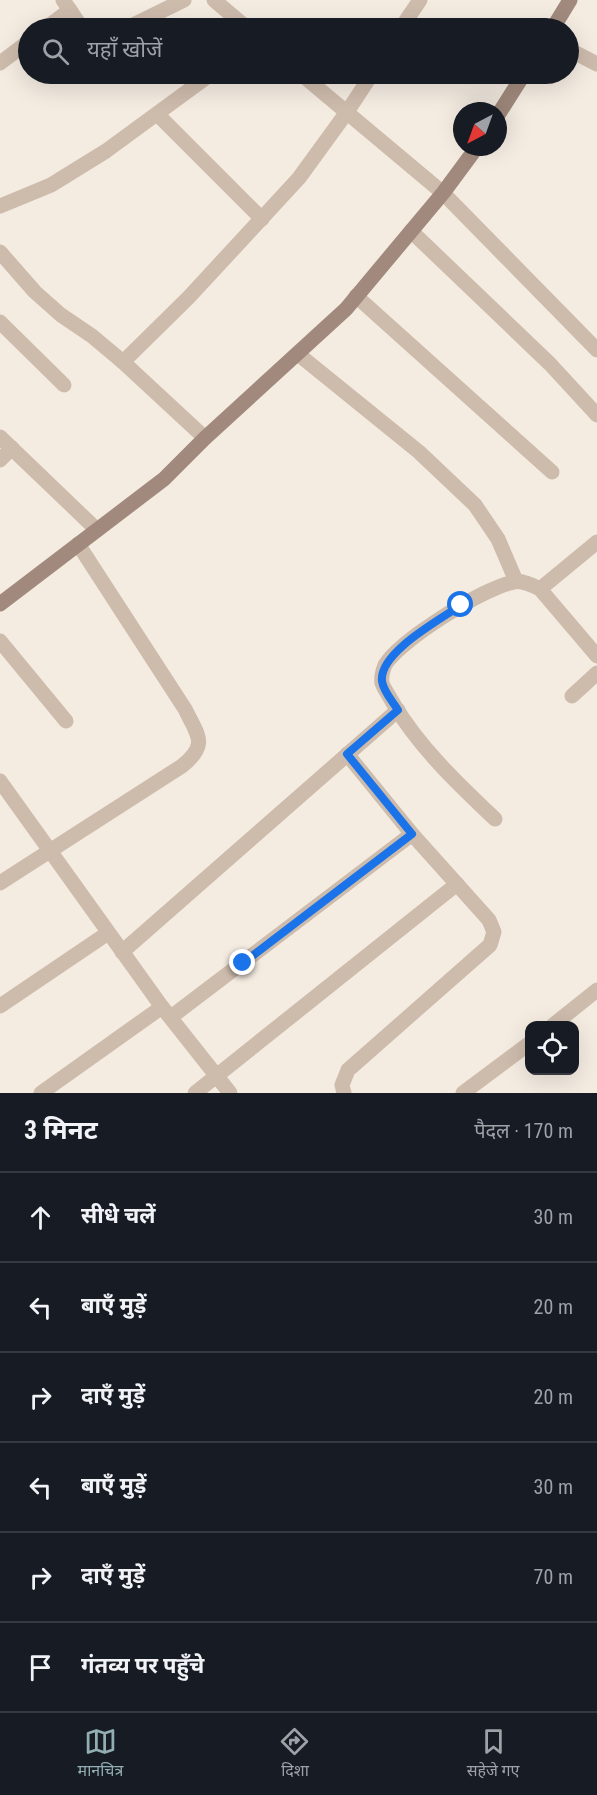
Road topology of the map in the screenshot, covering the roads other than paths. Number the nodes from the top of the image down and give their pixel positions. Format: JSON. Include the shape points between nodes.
{"nodes":[{"id":1,"x":184,"y":0,"type":"edge"},
{"id":2,"x":214,"y":0,"type":"edge"},
{"id":3,"x":420,"y":0,"type":"edge"},
{"id":4,"x":570,"y":0,"type":"edge"},
{"id":5,"x":67,"y":5,"type":"edge"},
{"id":6,"x":55,"y":18,"type":"edge"},
{"id":7,"x":75,"y":18,"type":"edge"},
{"id":8,"x":147,"y":18,"type":"edge"},
{"id":9,"x":235,"y":18,"type":"edge"},
{"id":10,"x":408,"y":18,"type":"edge"},
{"id":11,"x":559,"y":18,"type":"edge"},
{"id":12,"x":18,"y":50,"type":"edge"},
{"id":13,"x":579,"y":55,"type":"edge"},
{"id":14,"x":0,"y":63,"type":"edge"},
{"id":15,"x":597,"y":64,"type":"edge"},
{"id":16,"x":198,"y":84,"type":"edge"},
{"id":17,"x":313,"y":84,"type":"edge"},
{"id":18,"x":365,"y":84,"type":"edge"},
{"id":19,"x":518,"y":84,"type":"edge"},
{"id":20,"x":506,"y":102,"type":"edge"},
{"id":21,"x":347,"y":112,"type":"junction"},
{"id":22,"x":157,"y":114,"type":"junction"},
{"id":23,"x":470,"y":156,"type":"edge"},
{"id":24,"x":443,"y":193,"type":"junction"},
{"id":25,"x":0,"y":206,"type":"edge"},
{"id":26,"x":262,"y":219,"type":"junction"},
{"id":27,"x":411,"y":231,"type":"junction"},
{"id":28,"x":0,"y":252,"type":"edge"},
{"id":29,"x":356,"y":296,"type":"junction"},
{"id":30,"x":0,"y":322,"type":"edge"},
{"id":31,"x":597,"y":350,"type":"edge"},
{"id":32,"x":298,"y":354,"type":"junction"},
{"id":33,"x":123,"y":362,"type":"junction"},
{"id":34,"x":64,"y":385,"type":"dead end"},
{"id":35,"x":597,"y":415,"type":"edge"},
{"id":36,"x":0,"y":437,"type":"edge"},
{"id":37,"x":205,"y":438,"type":"junction"},
{"id":38,"x":12,"y":448,"type":"junction"},
{"id":39,"x":0,"y":460,"type":"edge"},
{"id":40,"x":552,"y":472,"type":"dead end"},
{"id":41,"x":97,"y":530,"type":"junction"},
{"id":42,"x":597,"y":542,"type":"edge"},
{"id":43,"x":78,"y":544,"type":"junction"},
{"id":44,"x":516,"y":581,"type":"junction"},
{"id":45,"x":540,"y":589,"type":"junction"},
{"id":46,"x":0,"y":604,"type":"edge"},
{"id":47,"x":0,"y":641,"type":"edge"},
{"id":48,"x":597,"y":656,"type":"edge"},
{"id":49,"x":597,"y":673,"type":"edge"},
{"id":50,"x":572,"y":696,"type":"dead end"},
{"id":51,"x":398,"y":710,"type":"junction"},
{"id":52,"x":66,"y":721,"type":"dead end"},
{"id":53,"x":347,"y":754,"type":"junction"},
{"id":54,"x":0,"y":781,"type":"edge"},
{"id":55,"x":495,"y":819,"type":"dead end"},
{"id":56,"x":412,"y":834,"type":"junction"},
{"id":57,"x":48,"y":850,"type":"junction"},
{"id":58,"x":0,"y":883,"type":"edge"},
{"id":59,"x":457,"y":884,"type":"junction"},
{"id":60,"x":108,"y":933,"type":"junction"},
{"id":61,"x":122,"y":952,"type":"junction"},
{"id":62,"x":597,"y":990,"type":"edge"},
{"id":63,"x":0,"y":1006,"type":"edge"},
{"id":64,"x":167,"y":1012,"type":"junction"},
{"id":65,"x":558,"y":1021,"type":"edge"},
{"id":66,"x":525,"y":1047,"type":"edge"},
{"id":67,"x":218,"y":1076,"type":"junction"},
{"id":68,"x":41,"y":1093,"type":"edge"},
{"id":69,"x":195,"y":1093,"type":"edge"},
{"id":70,"x":230,"y":1093,"type":"edge"},
{"id":71,"x":344,"y":1093,"type":"edge"},
{"id":72,"x":463,"y":1093,"type":"edge"}],
"edges":[{"from":1,"to":8,"type":"street"},
{"from":2,"to":9,"type":"street"},
{"from":3,"to":10,"type":"street"},
{"from":4,"to":11,"type":"main road"},
{"from":5,"to":6,"type":"street"},
{"from":5,"to":7,"type":"street"},
{"from":12,"to":14,"type":"street"},
{"from":13,"to":15,"type":"street"},
{"from":16,"to":22,"type":"street"},
{"from":17,"to":21,"type":"street"},
{"from":18,"to":21,"type":"street"},
{"from":19,"to":20,"type":"main road"},
{"from":21,"to":24,"type":"street"},
{"from":21,"to":26,"type":"street","via":[[299,178]]},
{"from":22,"to":25,"type":"street","via":[[51,184]]},
{"from":22,"to":26,"type":"street"},
{"from":23,"to":24,"type":"main road"},
{"from":24,"to":27,"type":"main road"},
{"from":24,"to":31,"type":"street"},
{"from":26,"to":33,"type":"street"},
{"from":27,"to":29,"type":"main road"},
{"from":27,"to":35,"type":"street","via":[[550,363]]},
{"from":28,"to":33,"type":"street","via":[[35,292]]},
{"from":29,"to":32,"type":"main road"},
{"from":29,"to":40,"type":"street"},
{"from":30,"to":34,"type":"street"},
{"from":32,"to":37,"type":"main road"},
{"from":32,"to":44,"type":"street","via":[[419,452],[475,505],[498,540]]},
{"from":33,"to":37,"type":"street"},
{"from":36,"to":38,"type":"street"},
{"from":37,"to":41,"type":"main road","via":[[164,479]]},
{"from":38,"to":39,"type":"street"},
{"from":38,"to":41,"type":"street"},
{"from":41,"to":43,"type":"main road"},
{"from":42,"to":45,"type":"street"},
{"from":43,"to":46,"type":"main road"},
{"from":43,"to":57,"type":"street","via":[[185,709],[200,747],[182,766]]},
{"from":44,"to":45,"type":"street"},
{"from":44,"to":51,"type":"street","via":[[461,605],[409,641],[386,663],[382,684]]},
{"from":45,"to":48,"type":"street"},
{"from":47,"to":52,"type":"street"},
{"from":49,"to":50,"type":"street"},
{"from":51,"to":53,"type":"street"},
{"from":51,"to":55,"type":"street","via":[[426,749]]},
{"from":53,"to":56,"type":"street"},
{"from":53,"to":61,"type":"street"},
{"from":54,"to":57,"type":"street"},
{"from":56,"to":59,"type":"street"},
{"from":56,"to":64,"type":"street"},
{"from":57,"to":58,"type":"street"},
{"from":57,"to":60,"type":"street"},
{"from":59,"to":67,"type":"street"},
{"from":59,"to":71,"type":"street","via":[[489,920],[494,933],[490,945],[348,1070],[342,1085]]},
{"from":60,"to":61,"type":"street"},
{"from":60,"to":63,"type":"street"},
{"from":61,"to":64,"type":"street"},
{"from":62,"to":65,"type":"street"},
{"from":64,"to":67,"type":"street"},
{"from":64,"to":68,"type":"street"},
{"from":66,"to":72,"type":"street"},
{"from":67,"to":69,"type":"street"},
{"from":67,"to":70,"type":"street"}]}
